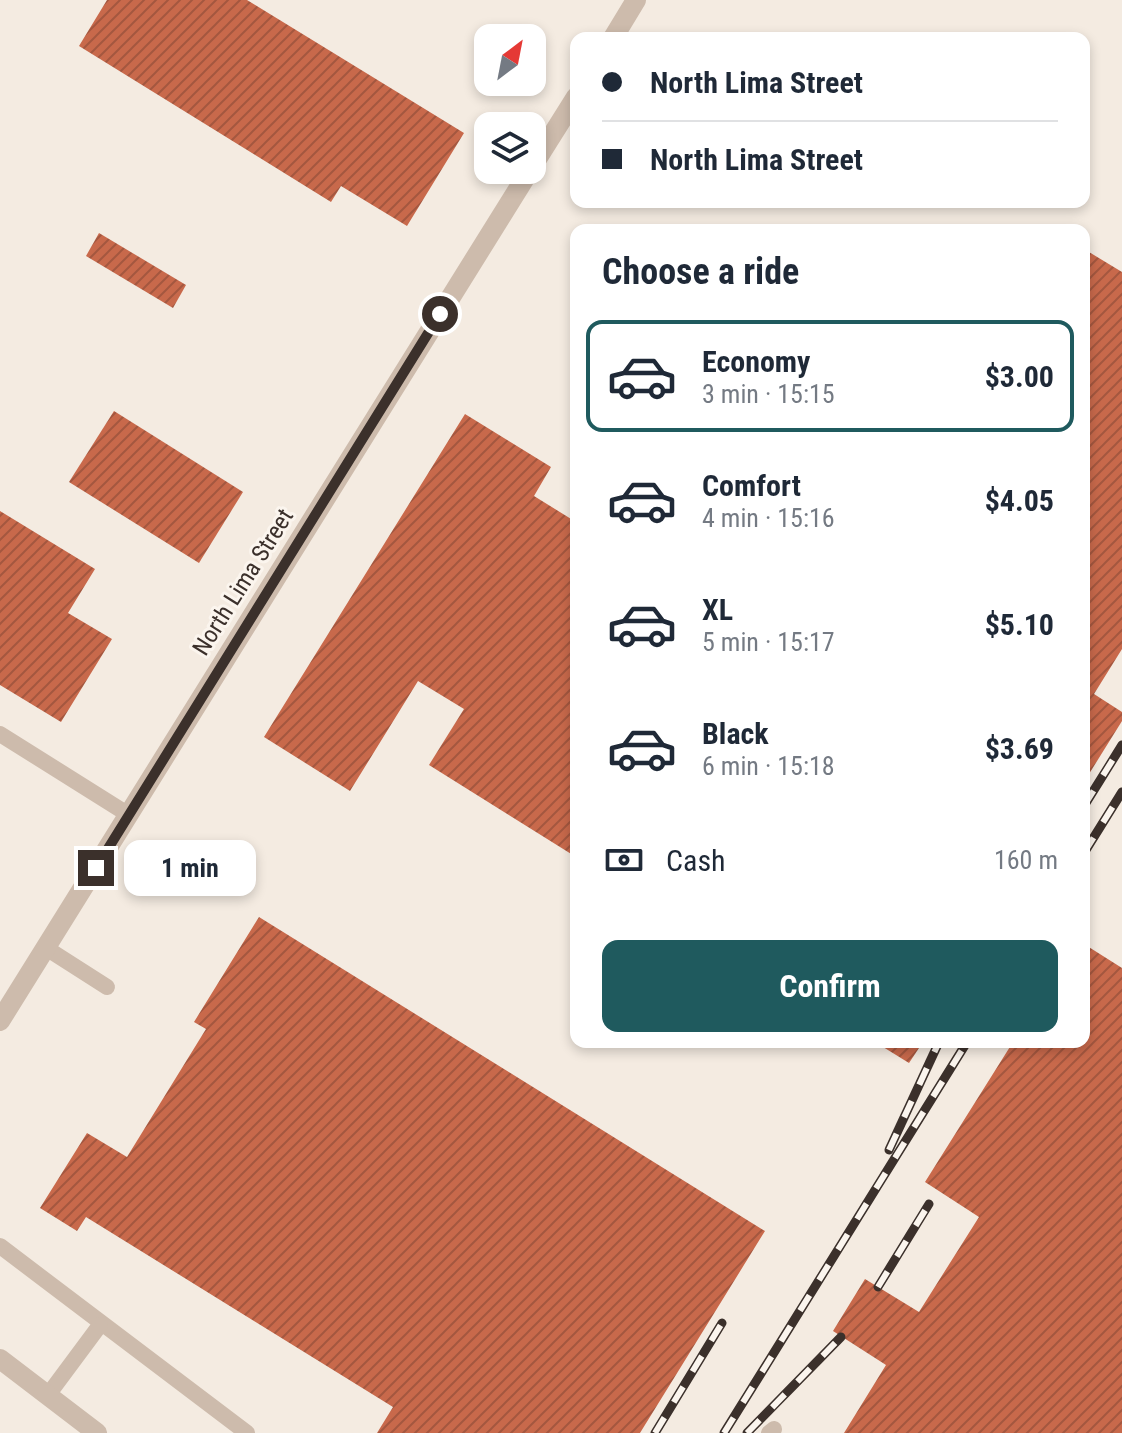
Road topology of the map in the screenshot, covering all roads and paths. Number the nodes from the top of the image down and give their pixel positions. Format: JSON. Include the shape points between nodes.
{"nodes":[{"id":1,"x":636,"y":0,"type":"edge"},
{"id":2,"x":617,"y":32,"type":"edge"},
{"id":3,"x":570,"y":107,"type":"edge"},
{"id":4,"x":546,"y":145,"type":"edge"},
{"id":5,"x":522,"y":184,"type":"edge"},
{"id":6,"x":0,"y":734,"type":"edge"},
{"id":7,"x":129,"y":815,"type":"junction"},
{"id":8,"x":46,"y":948,"type":"junction"},
{"id":9,"x":107,"y":987,"type":"dead end"},
{"id":10,"x":0,"y":1021,"type":"edge"},
{"id":11,"x":0,"y":1246,"type":"edge"},
{"id":12,"x":100,"y":1325,"type":"junction"},
{"id":13,"x":0,"y":1359,"type":"edge"},
{"id":14,"x":48,"y":1395,"type":"junction"},
{"id":15,"x":97,"y":1433,"type":"edge"},
{"id":16,"x":247,"y":1433,"type":"edge"}],
"edges":[{"from":1,"to":2,"type":"street"},
{"from":3,"to":4,"type":"street","name":"North Lima Street"},
{"from":5,"to":7,"type":"street","name":"North Lima Street"},
{"from":6,"to":7,"type":"lane"},
{"from":7,"to":8,"type":"street","name":"North Lima Street"},
{"from":8,"to":9,"type":"lane"},
{"from":8,"to":10,"type":"street","name":"North Lima Street"},
{"from":11,"to":12,"type":"lane"},
{"from":12,"to":14,"type":"lane"},
{"from":12,"to":16,"type":"lane"},
{"from":13,"to":14,"type":"street"},
{"from":14,"to":15,"type":"street"}]}
